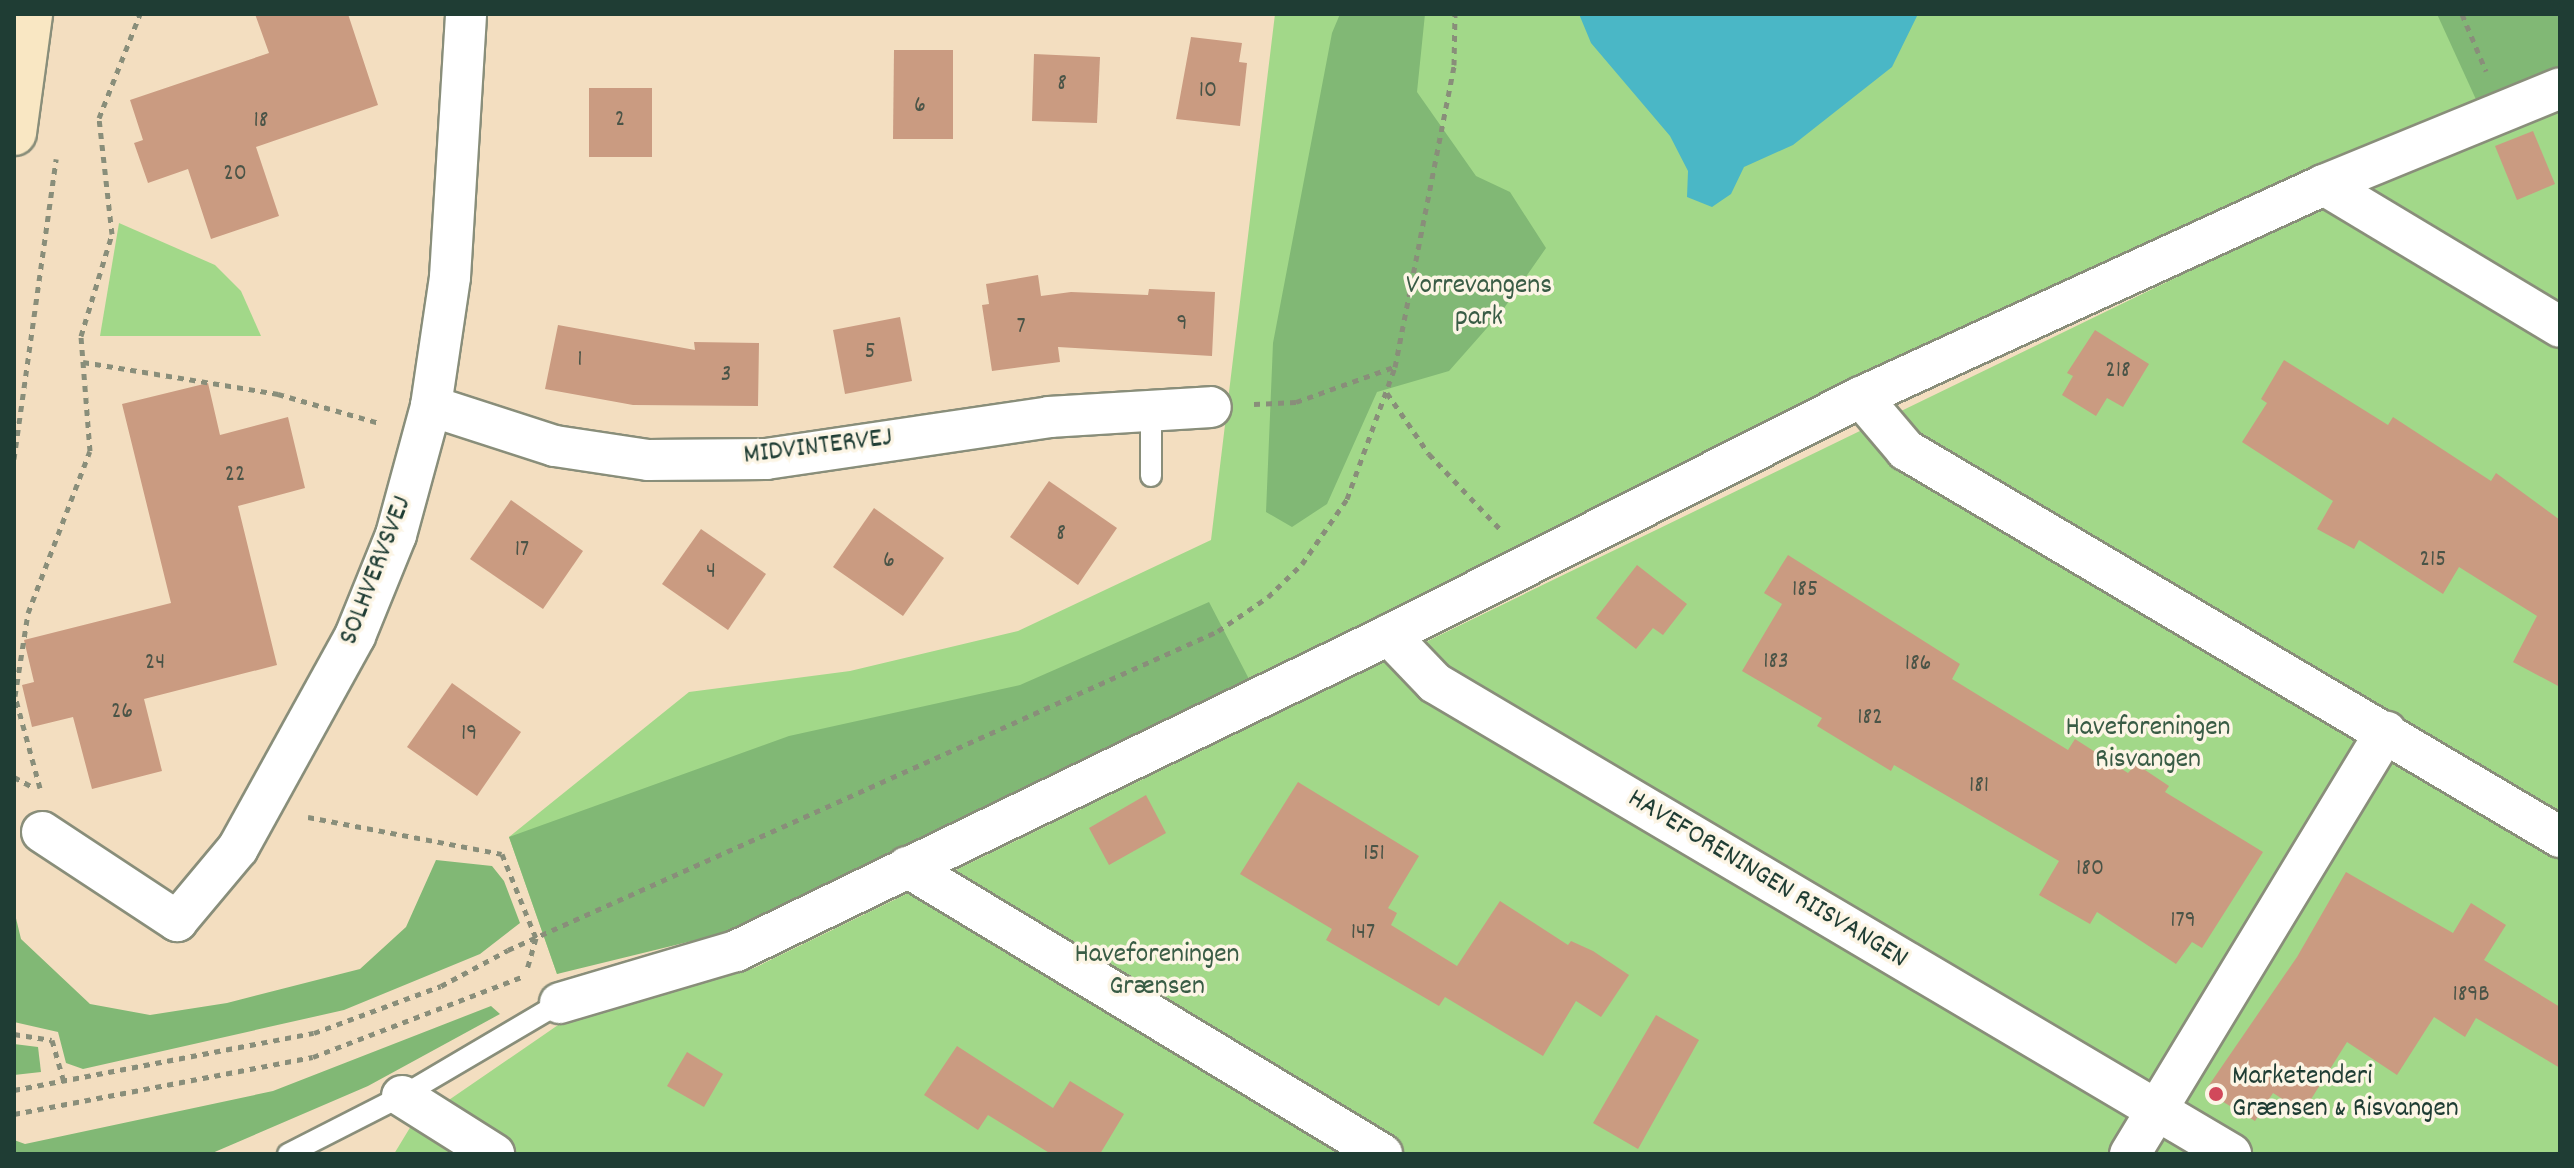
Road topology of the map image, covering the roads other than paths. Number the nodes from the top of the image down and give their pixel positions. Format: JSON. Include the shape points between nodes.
{"nodes":[{"id":1,"x":30,"y":14,"type":"edge"},
{"id":2,"x":466,"y":14,"type":"edge"},
{"id":3,"x":2560,"y":88,"type":"edge"},
{"id":4,"x":14,"y":133,"type":"edge"},
{"id":5,"x":2324,"y":185,"type":"junction"},
{"id":6,"x":2560,"y":327,"type":"edge"},
{"id":7,"x":1861,"y":397,"type":"junction"},
{"id":8,"x":1211,"y":407,"type":"road end"},
{"id":9,"x":1151,"y":411,"type":"junction"},
{"id":10,"x":427,"y":421,"type":"junction"},
{"id":11,"x":1151,"y":476,"type":"dead end"},
{"id":12,"x":1389,"y":635,"type":"junction"},
{"id":13,"x":2386,"y":732,"type":"junction"},
{"id":14,"x":42,"y":832,"type":"dead end"},
{"id":15,"x":2560,"y":837,"type":"edge"},
{"id":16,"x":907,"y":867,"type":"junction"},
{"id":17,"x":560,"y":1003,"type":"joint"},
{"id":18,"x":402,"y":1096,"type":"junction"},
{"id":19,"x":2157,"y":1110,"type":"junction"},
{"id":20,"x":288,"y":1154,"type":"edge"},
{"id":21,"x":494,"y":1154,"type":"edge"},
{"id":22,"x":1382,"y":1154,"type":"edge"},
{"id":23,"x":2130,"y":1154,"type":"edge"},
{"id":24,"x":2231,"y":1154,"type":"edge"}],
"edges":[{"from":1,"to":4,"type":"main road"},
{"from":2,"to":10,"type":"street","name":"SOLHVERVSVEJ","via":[[450,277]]},
{"from":3,"to":5,"type":"street"},
{"from":5,"to":6,"type":"street"},
{"from":5,"to":7,"type":"street"},
{"from":7,"to":12,"type":"street"},
{"from":7,"to":13,"type":"street","via":[[1906,450]]},
{"from":8,"to":9,"type":"street","name":"MIDVINTERVEJ"},
{"from":9,"to":10,"type":"street","name":"MIDVINTERVEJ","via":[[1049,417],[766,459],[648,460]]},
{"from":9,"to":11,"type":"lane"},
{"from":10,"to":14,"type":"street","name":"SOLHVERVSVEJ","via":[[396,535],[355,636],[238,848],[177,921]]},
{"from":12,"to":16,"type":"street"},
{"from":12,"to":19,"type":"street","name":"HAVEFORENINGEN RIISVANGEN","via":[[1435,683]]},
{"from":13,"to":15,"type":"street"},
{"from":13,"to":19,"type":"street"},
{"from":16,"to":17,"type":"street","via":[[736,951]]},
{"from":16,"to":22,"type":"street"},
{"from":17,"to":18,"type":"lane"},
{"from":18,"to":20,"type":"lane"},
{"from":18,"to":21,"type":"street"},
{"from":19,"to":23,"type":"street"},
{"from":19,"to":24,"type":"street","name":"HAVEFORENINGEN RIISVANGEN"}]}
